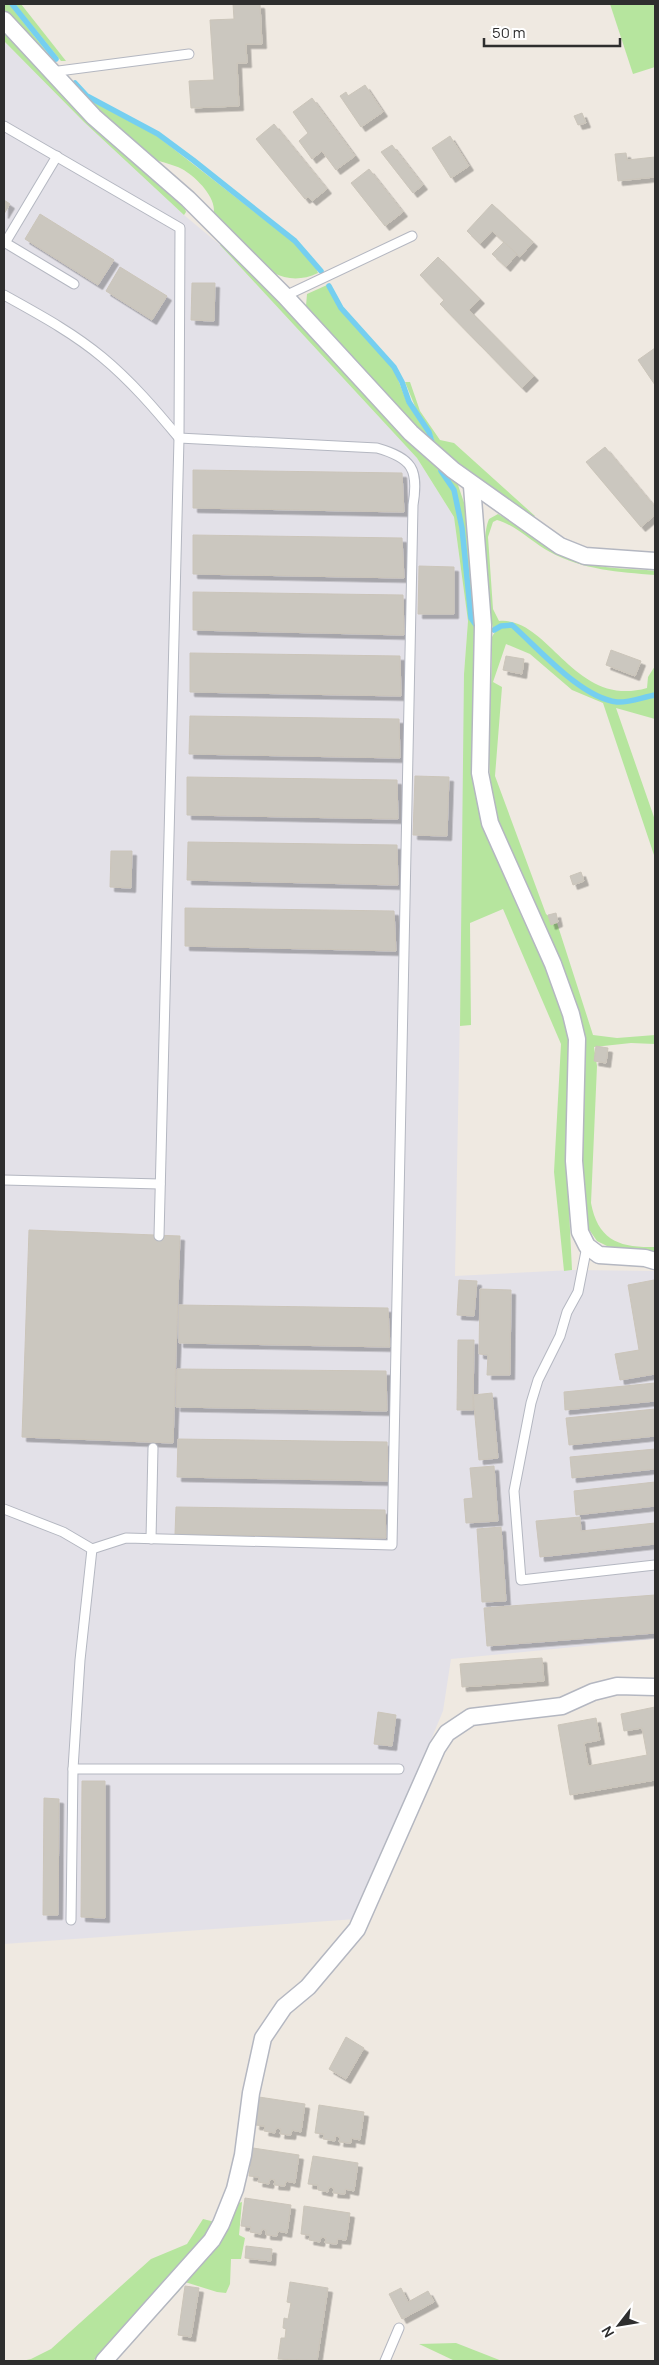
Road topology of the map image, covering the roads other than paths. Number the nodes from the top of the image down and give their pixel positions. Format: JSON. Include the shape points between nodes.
{"nodes":[{"id":1,"x":4,"y":20,"type":"edge"},
{"id":2,"x":189,"y":54,"type":"dead end"},
{"id":3,"x":51,"y":72,"type":"junction"},
{"id":4,"x":4,"y":126,"type":"edge"},
{"id":5,"x":56,"y":156,"type":"junction"},
{"id":6,"x":412,"y":236,"type":"dead end"},
{"id":7,"x":4,"y":243,"type":"edge"},
{"id":8,"x":74,"y":284,"type":"dead end"},
{"id":9,"x":4,"y":295,"type":"edge"},
{"id":10,"x":285,"y":296,"type":"junction"},
{"id":11,"x":179,"y":438,"type":"junction"},
{"id":12,"x":472,"y":486,"type":"junction"},
{"id":13,"x":655,"y":561,"type":"edge"},
{"id":14,"x":4,"y":1180,"type":"edge"},
{"id":15,"x":160,"y":1184,"type":"junction"},
{"id":16,"x":159,"y":1236,"type":"dead end"},
{"id":17,"x":586,"y":1246,"type":"junction"},
{"id":18,"x":655,"y":1261,"type":"edge"},
{"id":19,"x":153,"y":1448,"type":"dead end"},
{"id":20,"x":4,"y":1509,"type":"edge"},
{"id":21,"x":151,"y":1540,"type":"junction"},
{"id":22,"x":92,"y":1549,"type":"junction"},
{"id":23,"x":655,"y":1565,"type":"edge"},
{"id":24,"x":655,"y":1687,"type":"edge"},
{"id":25,"x":72,"y":1769,"type":"junction"},
{"id":26,"x":399,"y":1769,"type":"dead end"},
{"id":27,"x":71,"y":1920,"type":"dead end"},
{"id":28,"x":399,"y":2328,"type":"dead end"},
{"id":29,"x":104,"y":2361,"type":"edge"},
{"id":30,"x":385,"y":2361,"type":"edge"}],
"edges":[{"from":1,"to":3,"type":"street"},
{"from":2,"to":3,"type":"lane"},
{"from":3,"to":10,"type":"street","via":[[94,118],[188,199]]},
{"from":4,"to":5,"type":"lane"},
{"from":5,"to":7,"type":"lane"},
{"from":5,"to":11,"type":"lane","via":[[180,228]]},
{"from":6,"to":10,"type":"lane"},
{"from":7,"to":8,"type":"lane"},
{"from":9,"to":11,"type":"lane","via":[[54,323],[102,357],[143,396]]},
{"from":10,"to":12,"type":"street","via":[[411,433]]},
{"from":11,"to":15,"type":"lane"},
{"from":11,"to":21,"type":"lane","via":[[377,448],[399,455],[411,467],[416,486],[408,671],[405,983],[392,1545]]},
{"from":12,"to":13,"type":"street","via":[[560,546],[586,556]]},
{"from":12,"to":17,"type":"street","via":[[483,625],[480,773],[490,823],[552,964],[577,1039],[574,1161],[579,1224]]},
{"from":14,"to":15,"type":"lane"},
{"from":15,"to":16,"type":"lane"},
{"from":17,"to":18,"type":"street","via":[[599,1255]]},
{"from":17,"to":23,"type":"lane","via":[[578,1292],[538,1380],[531,1403],[514,1491],[521,1580]]},
{"from":19,"to":21,"type":"lane"},
{"from":20,"to":22,"type":"lane","via":[[63,1532]]},
{"from":21,"to":22,"type":"lane","via":[[126,1538]]},
{"from":22,"to":25,"type":"lane"},
{"from":24,"to":29,"type":"street","via":[[617,1686],[593,1692],[562,1706],[471,1717],[447,1733],[437,1748],[357,1929],[308,1987],[284,2007],[263,2038],[251,2093],[243,2155],[235,2189],[221,2224],[212,2240]]},
{"from":25,"to":26,"type":"lane"},
{"from":25,"to":27,"type":"lane"},
{"from":28,"to":30,"type":"lane"}]}
